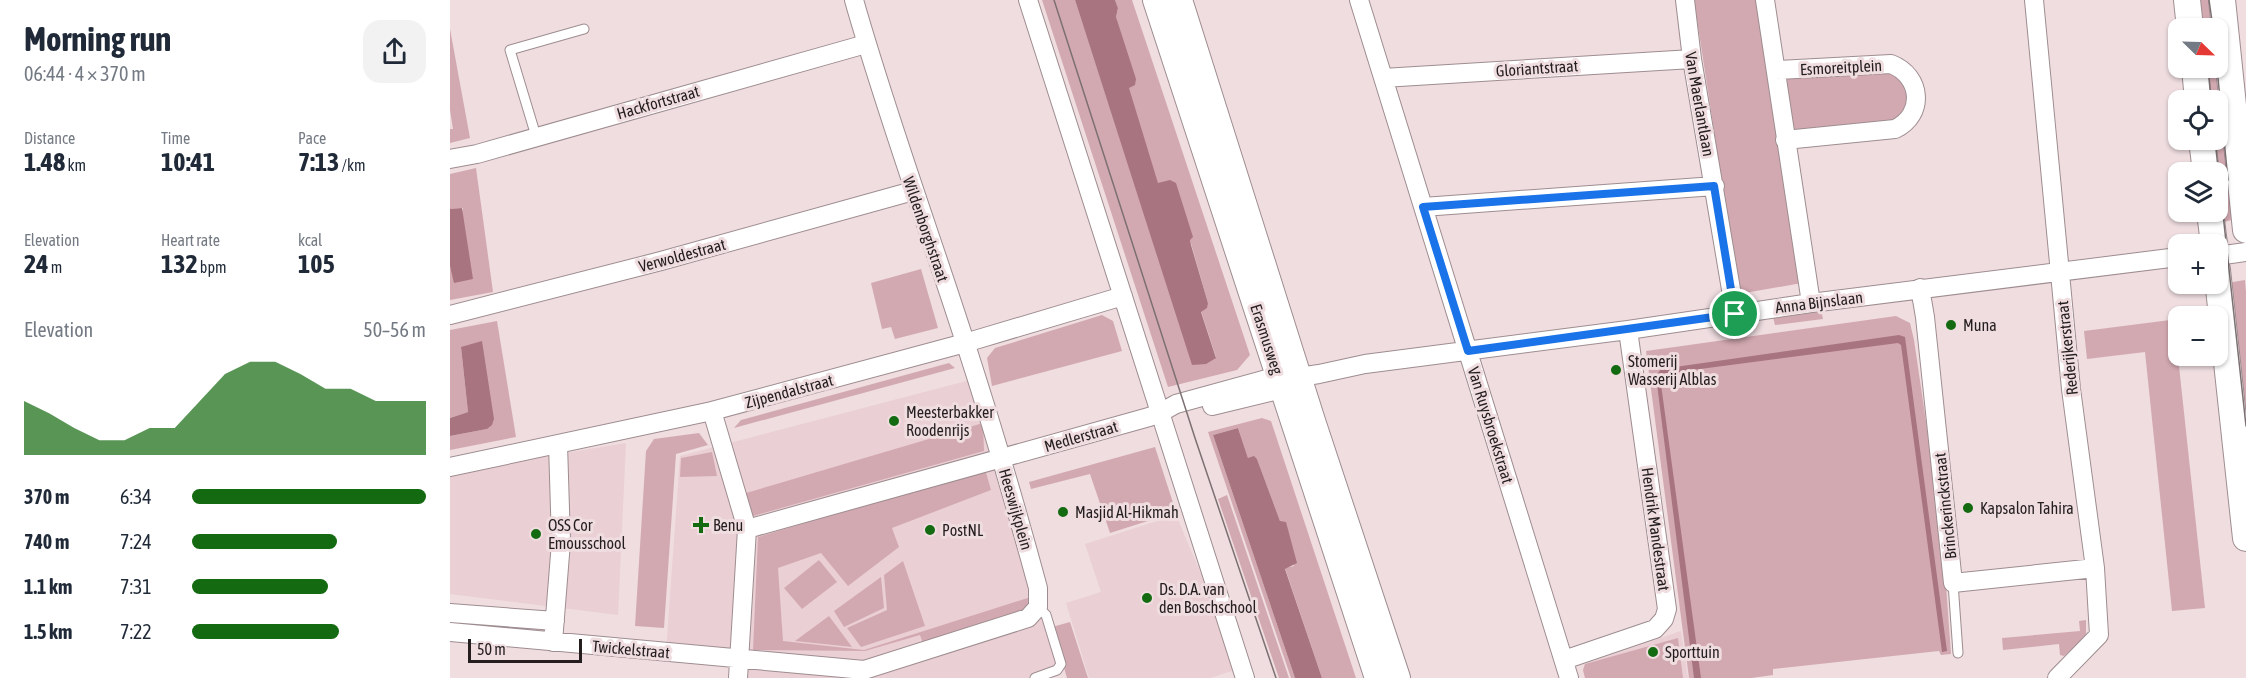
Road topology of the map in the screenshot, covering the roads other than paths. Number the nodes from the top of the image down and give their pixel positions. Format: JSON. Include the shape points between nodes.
{"nodes":[{"id":1,"x":855,"y":0,"type":"edge"},
{"id":2,"x":1028,"y":0,"type":"edge"},
{"id":3,"x":1156,"y":0,"type":"edge"},
{"id":4,"x":1179,"y":0,"type":"edge"},
{"id":5,"x":1359,"y":0,"type":"edge"},
{"id":6,"x":1685,"y":0,"type":"edge"},
{"id":7,"x":1765,"y":0,"type":"edge"},
{"id":8,"x":2034,"y":0,"type":"edge"},
{"id":9,"x":2187,"y":0,"type":"edge"},
{"id":10,"x":2222,"y":0,"type":"edge"},
{"id":11,"x":2189,"y":18,"type":"edge"},
{"id":12,"x":584,"y":29,"type":"dead end"},
{"id":13,"x":866,"y":44,"type":"junction"},
{"id":14,"x":1692,"y":58,"type":"junction"},
{"id":15,"x":1776,"y":70,"type":"junction"},
{"id":16,"x":1383,"y":78,"type":"junction"},
{"id":17,"x":536,"y":136,"type":"junction"},
{"id":18,"x":1785,"y":140,"type":"junction"},
{"id":19,"x":450,"y":159,"type":"edge"},
{"id":20,"x":1714,"y":186,"type":"junction"},
{"id":21,"x":913,"y":191,"type":"junction"},
{"id":22,"x":1423,"y":207,"type":"junction"},
{"id":23,"x":2246,"y":230,"type":"edge"},
{"id":24,"x":2246,"y":252,"type":"edge"},
{"id":25,"x":2228,"y":254,"type":"edge"},
{"id":26,"x":2168,"y":258,"type":"edge"},
{"id":27,"x":2059,"y":272,"type":"junction"},
{"id":28,"x":1920,"y":288,"type":"junction"},
{"id":29,"x":2220,"y":294,"type":"edge"},
{"id":30,"x":1123,"y":296,"type":"junction"},
{"id":31,"x":1811,"y":303,"type":"junction"},
{"id":32,"x":1735,"y":314,"type":"junction"},
{"id":33,"x":450,"y":315,"type":"edge"},
{"id":34,"x":1628,"y":330,"type":"junction"},
{"id":35,"x":965,"y":343,"type":"junction"},
{"id":36,"x":1468,"y":351,"type":"junction"},
{"id":37,"x":1295,"y":379,"type":"junction"},
{"id":38,"x":712,"y":411,"type":"junction"},
{"id":39,"x":1161,"y":413,"type":"junction"},
{"id":40,"x":558,"y":444,"type":"junction"},
{"id":41,"x":1002,"y":458,"type":"junction"},
{"id":42,"x":450,"y":467,"type":"edge"},
{"id":43,"x":747,"y":529,"type":"junction"},
{"id":44,"x":2246,"y":538,"type":"edge"},
{"id":45,"x":2095,"y":568,"type":"junction"},
{"id":46,"x":1953,"y":583,"type":"junction"},
{"id":47,"x":1038,"y":607,"type":"junction"},
{"id":48,"x":450,"y":613,"type":"edge"},
{"id":49,"x":555,"y":621,"type":"junction"},
{"id":50,"x":450,"y":632,"type":"edge"},
{"id":51,"x":553,"y":642,"type":"junction"},
{"id":52,"x":1958,"y":653,"type":"dead end"},
{"id":53,"x":740,"y":659,"type":"junction"},
{"id":54,"x":1567,"y":669,"type":"edge"},
{"id":55,"x":738,"y":678,"type":"edge"},
{"id":56,"x":1035,"y":678,"type":"edge"},
{"id":57,"x":1245,"y":678,"type":"edge"},
{"id":58,"x":1378,"y":678,"type":"edge"},
{"id":59,"x":1397,"y":678,"type":"edge"},
{"id":60,"x":2057,"y":678,"type":"edge"}],
"edges":[{"from":1,"to":13,"type":"street","name":"Wildenborghstraat"},
{"from":2,"to":30,"type":"street"},
{"from":3,"to":37,"type":"main road","name":"Erasmusweg"},
{"from":4,"to":37,"type":"main road","name":"Erasmusweg"},
{"from":5,"to":16,"type":"street","name":"Van Ruysbroekstraat"},
{"from":6,"to":14,"type":"street","name":"Van Maerlantlaan"},
{"from":7,"to":15,"type":"street"},
{"from":8,"to":27,"type":"street","name":"Rederijkerstraat"},
{"from":9,"to":11,"type":"main road"},
{"from":10,"to":23,"type":"main road"},
{"from":12,"to":17,"type":"lane","via":[[510,50]]},
{"from":13,"to":17,"type":"street","name":"Hackfortstraat"},
{"from":13,"to":21,"type":"street","name":"Wildenborghstraat"},
{"from":14,"to":16,"type":"street","name":"Gloriantstraat"},
{"from":14,"to":20,"type":"street","name":"Van Maerlantlaan"},
{"from":15,"to":18,"type":"street"},
{"from":15,"to":18,"type":"street","name":"Esmoreitplein","via":[[1891,64],[1908,74],[1916,97],[1913,114],[1895,129]]},
{"from":16,"to":22,"type":"street","name":"Van Ruysbroekstraat"},
{"from":17,"to":19,"type":"street","name":"Hackfortstraat"},
{"from":18,"to":31,"type":"street"},
{"from":20,"to":22,"type":"street"},
{"from":20,"to":32,"type":"street","name":"Van Maerlantlaan"},
{"from":21,"to":33,"type":"street","name":"Verwoldestraat"},
{"from":21,"to":35,"type":"street","name":"Wildenborghstraat"},
{"from":22,"to":36,"type":"street","name":"Van Ruysbroekstraat"},
{"from":24,"to":25,"type":"street"},
{"from":26,"to":27,"type":"street","name":"Anna Bijnslaan"},
{"from":27,"to":28,"type":"street","name":"Anna Bijnslaan"},
{"from":27,"to":45,"type":"street","name":"Rederijkerstraat"},
{"from":28,"to":31,"type":"street","name":"Anna Bijnslaan"},
{"from":28,"to":46,"type":"street","name":"Brinckerinckstraat"},
{"from":29,"to":44,"type":"main road"},
{"from":30,"to":35,"type":"street","name":"Zijpendalstraat"},
{"from":30,"to":39,"type":"street"},
{"from":31,"to":32,"type":"street","name":"Anna Bijnslaan"},
{"from":32,"to":34,"type":"street","name":"Anna Bijnslaan"},
{"from":34,"to":36,"type":"street","name":"Anna Bijnslaan"},
{"from":34,"to":54,"type":"street","name":"Hendrik Mandestraat","via":[[1667,609],[1654,629]]},
{"from":35,"to":38,"type":"street","name":"Zijpendalstraat"},
{"from":35,"to":41,"type":"street","name":"Wildenborghstraat"},
{"from":36,"to":37,"type":"street","name":"Anna Bijnslaan","via":[[1365,364]]},
{"from":36,"to":54,"type":"street","name":"Van Ruysbroekstraat"},
{"from":37,"to":39,"type":"street","name":"Medlerstraat","via":[[1176,404]]},
{"from":37,"to":58,"type":"main road","name":"Erasmusweg"},
{"from":37,"to":59,"type":"main road","name":"Erasmusweg"},
{"from":38,"to":40,"type":"street","name":"Zijpendalstraat"},
{"from":38,"to":43,"type":"street"},
{"from":39,"to":41,"type":"street","name":"Medlerstraat"},
{"from":39,"to":57,"type":"street"},
{"from":40,"to":42,"type":"street","name":"Zijpendalstraat"},
{"from":40,"to":49,"type":"street","via":[[561,542]]},
{"from":41,"to":43,"type":"street","name":"Heeswijkplein"},
{"from":41,"to":47,"type":"street","name":"Heeswijkplein","via":[[1038,588]]},
{"from":43,"to":53,"type":"street"},
{"from":45,"to":46,"type":"street","name":"Brinckerinckstraat"},
{"from":45,"to":60,"type":"street","name":"Rederijkerstraat","via":[[2099,635]]},
{"from":46,"to":52,"type":"lane"},
{"from":47,"to":53,"type":"street","via":[[1028,618],[864,670]]},
{"from":47,"to":56,"type":"lane","via":[[1046,615],[1060,664],[1057,670]]},
{"from":48,"to":49,"type":"street"},
{"from":49,"to":51,"type":"street"},
{"from":50,"to":51,"type":"street","name":"Twickelstraat"},
{"from":51,"to":53,"type":"street","name":"Twickelstraat"},
{"from":53,"to":55,"type":"street"}]}
